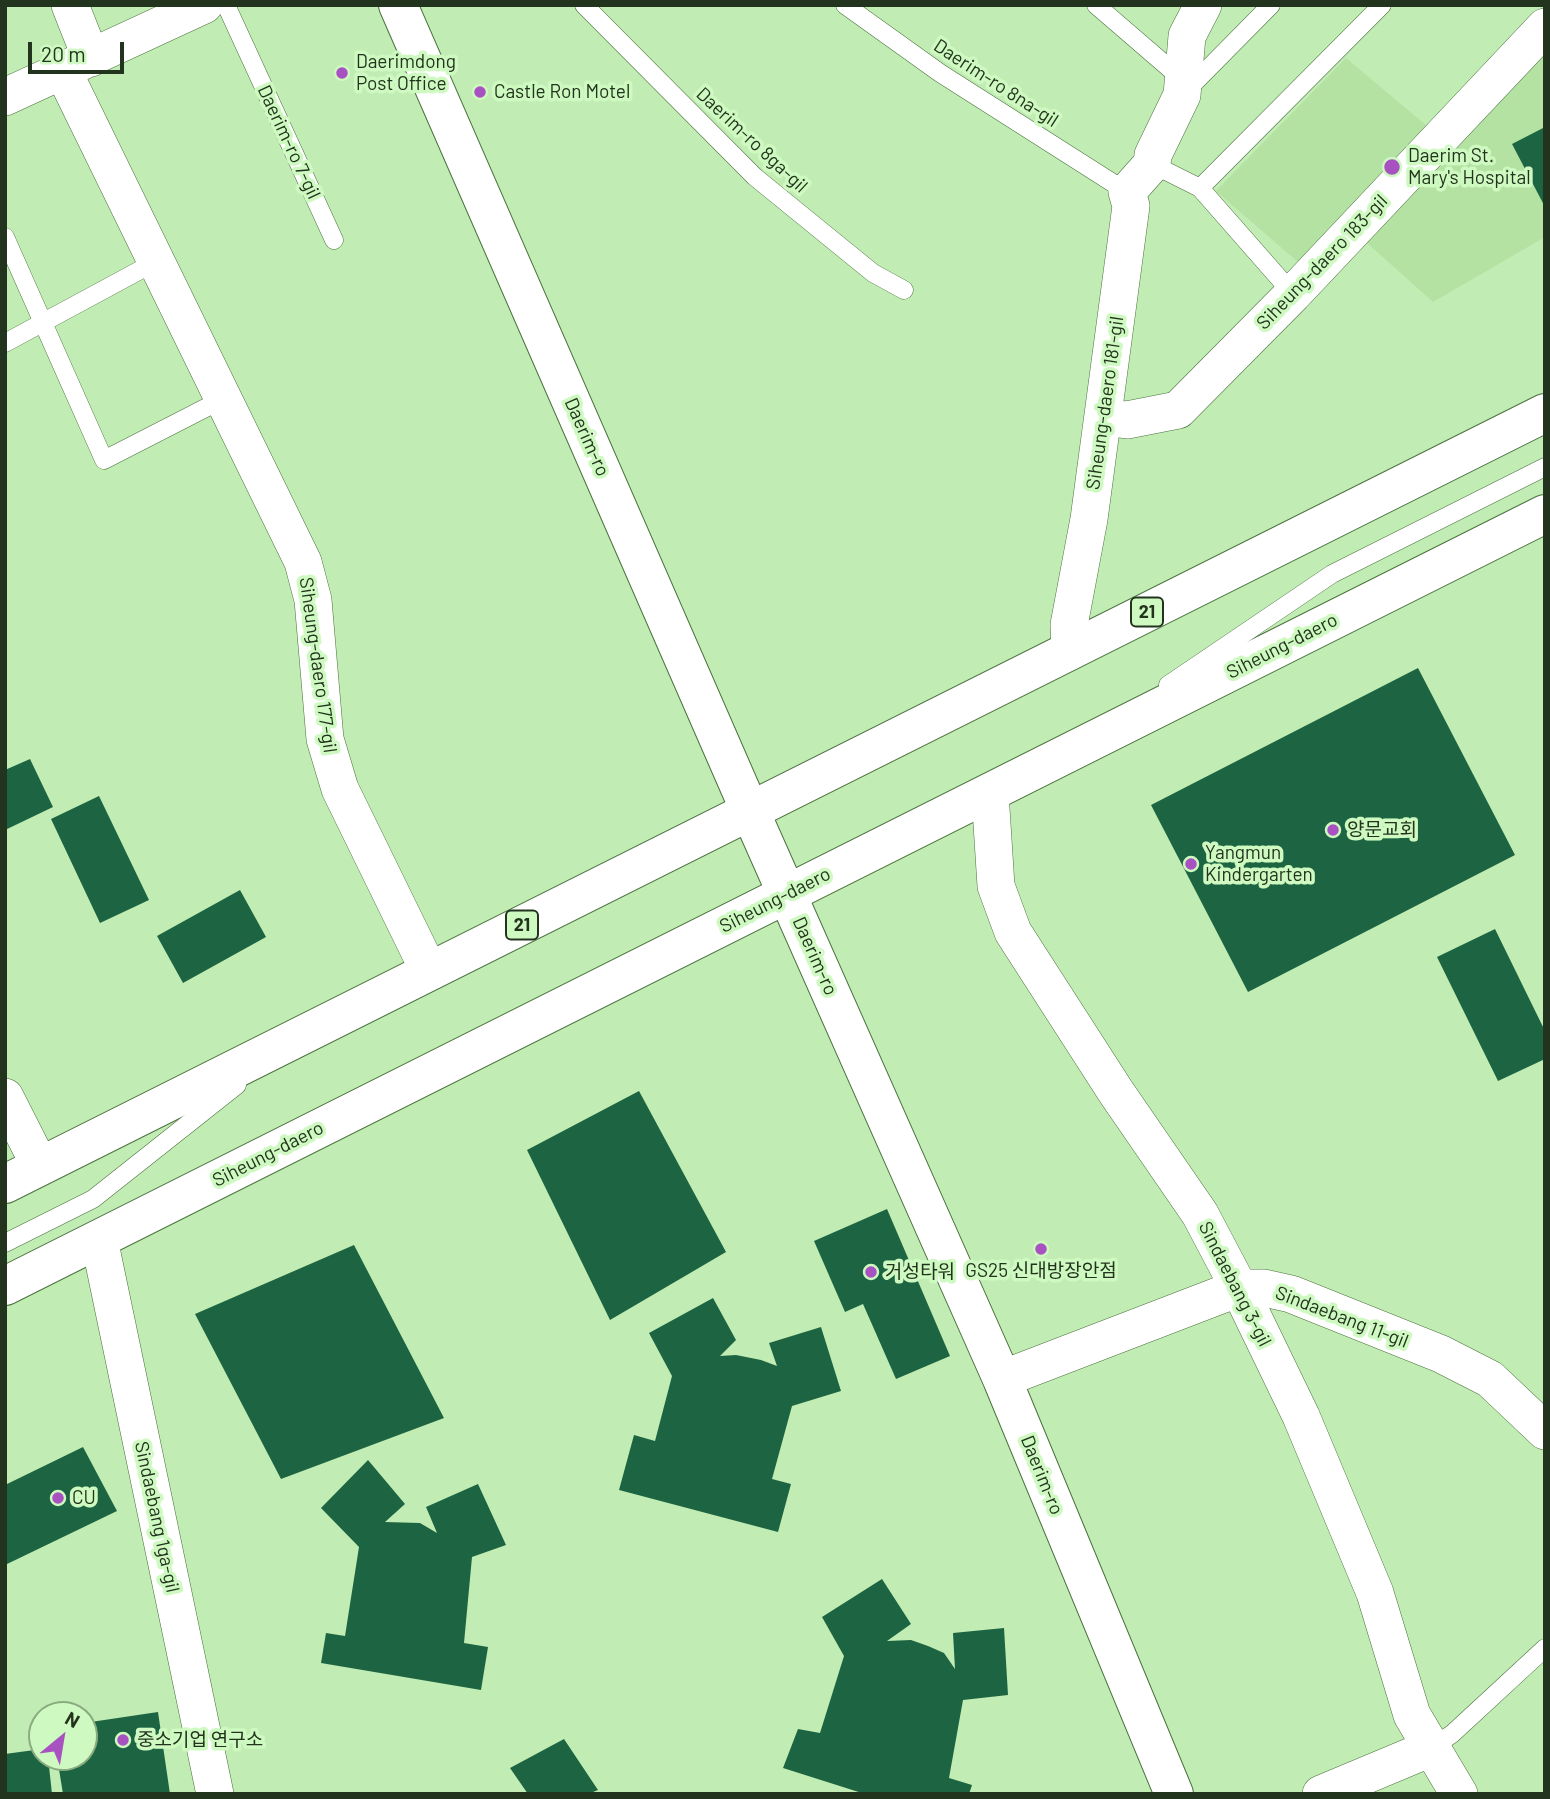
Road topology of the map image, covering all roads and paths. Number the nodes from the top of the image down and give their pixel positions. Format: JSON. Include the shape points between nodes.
{"nodes":[{"id":1,"x":70,"y":5,"type":"edge"},
{"id":2,"x":204,"y":5,"type":"edge"},
{"id":3,"x":226,"y":5,"type":"edge"},
{"id":4,"x":398,"y":5,"type":"edge"},
{"id":5,"x":584,"y":5,"type":"edge"},
{"id":6,"x":845,"y":5,"type":"edge"},
{"id":7,"x":1096,"y":5,"type":"edge"},
{"id":8,"x":1203,"y":5,"type":"edge"},
{"id":9,"x":1271,"y":5,"type":"edge"},
{"id":10,"x":1382,"y":5,"type":"edge"},
{"id":11,"x":1545,"y":27,"type":"edge"},
{"id":12,"x":77,"y":64,"type":"junction"},
{"id":13,"x":1183,"y":87,"type":"junction"},
{"id":14,"x":5,"y":97,"type":"edge"},
{"id":15,"x":1152,"y":164,"type":"junction"},
{"id":16,"x":1200,"y":188,"type":"junction"},
{"id":17,"x":1127,"y":192,"type":"junction"},
{"id":18,"x":5,"y":237,"type":"edge"},
{"id":19,"x":334,"y":240,"type":"dead end"},
{"id":20,"x":155,"y":262,"type":"junction"},
{"id":21,"x":904,"y":290,"type":"dead end"},
{"id":22,"x":1293,"y":294,"type":"junction"},
{"id":23,"x":44,"y":321,"type":"junction"},
{"id":24,"x":5,"y":344,"type":"edge"},
{"id":25,"x":223,"y":399,"type":"junction"},
{"id":26,"x":1545,"y":413,"type":"edge"},
{"id":27,"x":1103,"y":417,"type":"junction"},
{"id":28,"x":1545,"y":467,"type":"edge"},
{"id":29,"x":1545,"y":514,"type":"edge"},
{"id":30,"x":1070,"y":651,"type":"junction"},
{"id":31,"x":1061,"y":757,"type":"junction"},
{"id":32,"x":990,"y":793,"type":"junction"},
{"id":33,"x":750,"y":811,"type":"junction"},
{"id":34,"x":787,"y":894,"type":"junction"},
{"id":35,"x":429,"y":971,"type":"junction"},
{"id":36,"x":294,"y":1039,"type":"junction"},
{"id":37,"x":5,"y":1097,"type":"edge"},
{"id":38,"x":40,"y":1166,"type":"junction"},
{"id":39,"x":5,"y":1184,"type":"edge"},
{"id":40,"x":99,"y":1239,"type":"junction"},
{"id":41,"x":5,"y":1243,"type":"edge"},
{"id":42,"x":5,"y":1286,"type":"edge"},
{"id":43,"x":1239,"y":1288,"type":"junction"},
{"id":44,"x":1002,"y":1379,"type":"junction"},
{"id":45,"x":1545,"y":1431,"type":"edge"},
{"id":46,"x":1545,"y":1648,"type":"edge"},
{"id":47,"x":1431,"y":1748,"type":"junction"},
{"id":48,"x":215,"y":1794,"type":"edge"},
{"id":49,"x":1174,"y":1794,"type":"edge"},
{"id":50,"x":1321,"y":1794,"type":"edge"},
{"id":51,"x":1459,"y":1794,"type":"edge"}],
"edges":[{"from":1,"to":12,"type":"street","name":"Siheung-daero 177-gil"},
{"from":2,"to":12,"type":"street"},
{"from":3,"to":19,"type":"lane","name":"Daerim-ro 7-gil"},
{"from":4,"to":33,"type":"main road","name":"Daerim-ro"},
{"from":5,"to":21,"type":"lane","name":"Daerim-ro 8ga-gil","via":[[755,177],[873,273]]},
{"from":6,"to":17,"type":"lane","name":"Daerim-ro 8na-gil","via":[[940,73]]},
{"from":7,"to":13,"type":"lane"},
{"from":8,"to":13,"type":"street","via":[[1187,36]]},
{"from":9,"to":13,"type":"lane"},
{"from":10,"to":16,"type":"lane"},
{"from":11,"to":22,"type":"street","name":"Siheung-daero 183-gil"},
{"from":12,"to":14,"type":"street"},
{"from":12,"to":20,"type":"street","name":"Siheung-daero 177-gil"},
{"from":13,"to":15,"type":"street"},
{"from":15,"to":16,"type":"lane"},
{"from":15,"to":17,"type":"street"},
{"from":16,"to":22,"type":"lane"},
{"from":17,"to":27,"type":"street","name":"Siheung-daero 181-gil","via":[[1131,206]]},
{"from":18,"to":23,"type":"lane"},
{"from":20,"to":23,"type":"lane"},
{"from":20,"to":25,"type":"street","name":"Siheung-daero 177-gil"},
{"from":22,"to":27,"type":"street","name":"Siheung-daero 183-gil","via":[[1178,410],[1127,420]]},
{"from":23,"to":24,"type":"lane"},
{"from":23,"to":25,"type":"lane","via":[[104,460]]},
{"from":25,"to":35,"type":"street","name":"Siheung-daero 177-gil","via":[[303,562],[313,600],[325,739],[340,789]]},
{"from":26,"to":30,"type":"main road","number":"21"},
{"from":27,"to":30,"type":"street","name":"Siheung-daero 181-gil","via":[[1069,625]]},
{"from":28,"to":31,"type":"lane","via":[[1332,573]]},
{"from":29,"to":31,"type":"main road","name":"Siheung-daero"},
{"from":30,"to":33,"type":"main road","number":"21"},
{"from":31,"to":32,"type":"main road","name":"Siheung-daero"},
{"from":32,"to":34,"type":"main road","name":"Siheung-daero"},
{"from":32,"to":43,"type":"street","name":"Sindaebang 3-gil","via":[[996,886],[1013,932],[1200,1214]]},
{"from":33,"to":34,"type":"main road","name":"Daerim-ro"},
{"from":33,"to":35,"type":"main road","number":"21"},
{"from":34,"to":40,"type":"main road","name":"Siheung-daero"},
{"from":34,"to":44,"type":"main road","name":"Daerim-ro"},
{"from":35,"to":36,"type":"main road","number":"21"},
{"from":36,"to":38,"type":"main road","number":"21"},
{"from":36,"to":41,"type":"lane","via":[[93,1199]]},
{"from":37,"to":38,"type":"street"},
{"from":38,"to":39,"type":"main road","number":"21"},
{"from":40,"to":42,"type":"main road","name":"Siheung-daero"},
{"from":40,"to":48,"type":"street","name":"Sindaebang 1ga-gil"},
{"from":43,"to":44,"type":"street","name":"Sindaebang 11-gil"},
{"from":43,"to":45,"type":"street","name":"Sindaebang 11-gil","via":[[1291,1294],[1441,1354],[1490,1380]]},
{"from":43,"to":47,"type":"street","name":"Sindaebang 3-gil","via":[[1301,1416],[1375,1593],[1412,1715]]},
{"from":44,"to":49,"type":"main road","name":"Daerim-ro"},
{"from":46,"to":47,"type":"lane"},
{"from":47,"to":50,"type":"street"},
{"from":47,"to":51,"type":"street","name":"Sindaebang 3-gil"}]}
